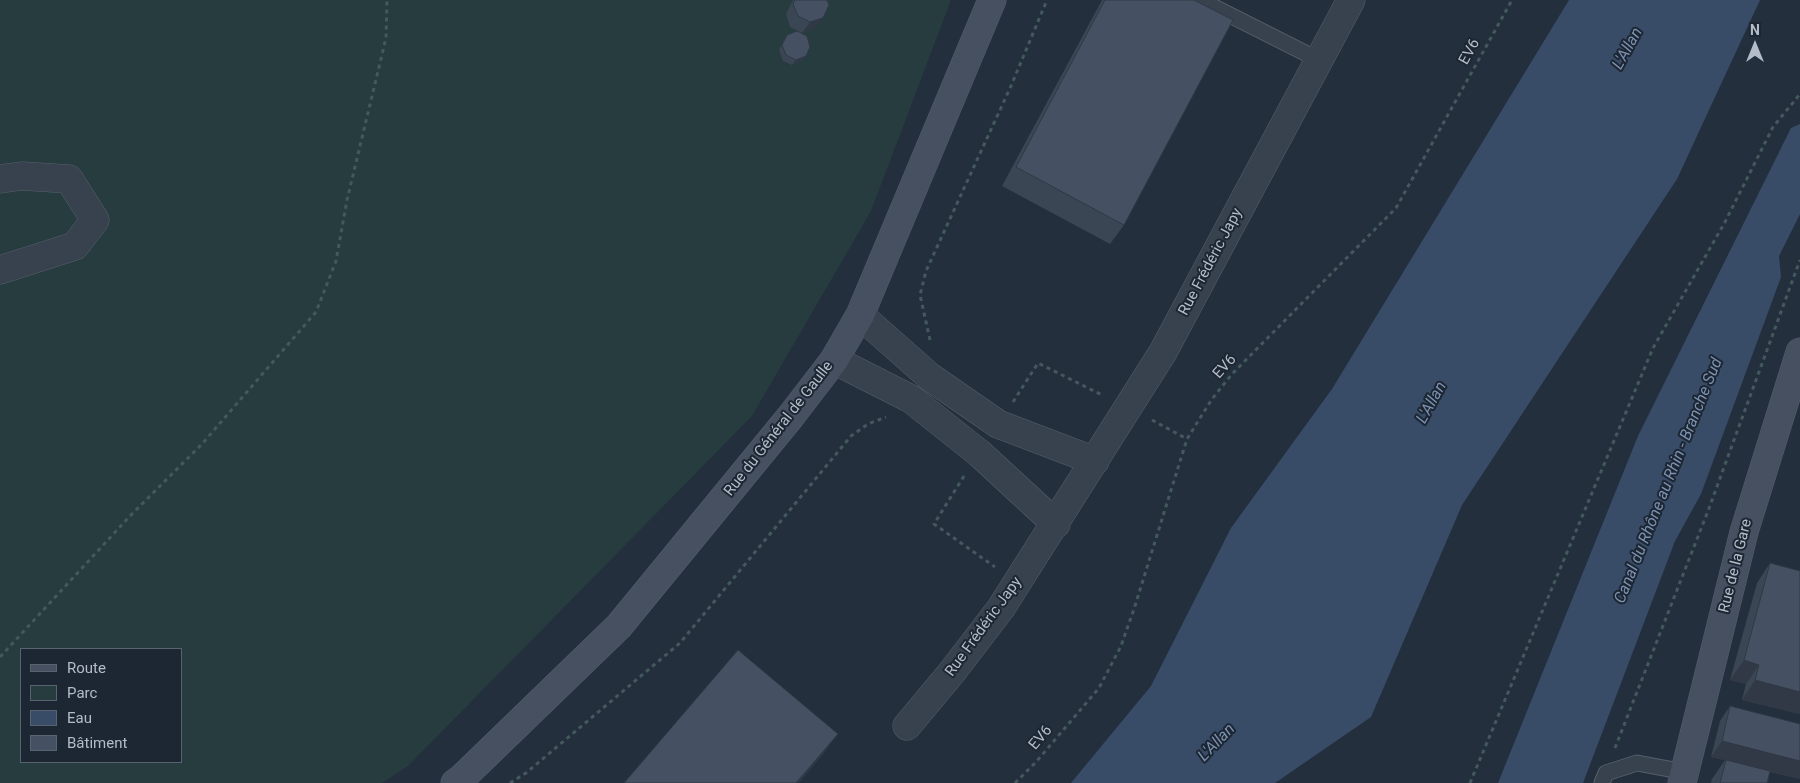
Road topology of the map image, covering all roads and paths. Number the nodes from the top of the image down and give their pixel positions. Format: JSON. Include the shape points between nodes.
{"nodes":[{"id":1,"x":387,"y":0,"type":"edge"},
{"id":2,"x":992,"y":0,"type":"edge"},
{"id":3,"x":1047,"y":0,"type":"edge"},
{"id":4,"x":1200,"y":0,"type":"edge"},
{"id":5,"x":1351,"y":0,"type":"edge"},
{"id":6,"x":1512,"y":0,"type":"edge"},
{"id":7,"x":1319,"y":60,"type":"junction"},
{"id":8,"x":1800,"y":94,"type":"edge"},
{"id":9,"x":0,"y":179,"type":"edge"},
{"id":10,"x":1800,"y":260,"type":"edge"},
{"id":11,"x":0,"y":270,"type":"edge"},
{"id":12,"x":860,"y":315,"type":"junction"},
{"id":13,"x":1800,"y":352,"type":"edge"},
{"id":14,"x":834,"y":360,"type":"junction"},
{"id":15,"x":930,"y":377,"type":"junction"},
{"id":16,"x":910,"y":399,"type":"junction"},
{"id":17,"x":1150,"y":419,"type":"dead end"},
{"id":18,"x":1187,"y":439,"type":"junction"},
{"id":19,"x":1095,"y":461,"type":"junction"},
{"id":20,"x":1056,"y":524,"type":"junction"},
{"id":21,"x":0,"y":657,"type":"edge"},
{"id":22,"x":907,"y":726,"type":"dead end"},
{"id":23,"x":1604,"y":778,"type":"edge"},
{"id":24,"x":1683,"y":778,"type":"edge"},
{"id":25,"x":455,"y":783,"type":"edge"},
{"id":26,"x":510,"y":783,"type":"edge"},
{"id":27,"x":1015,"y":783,"type":"edge"},
{"id":28,"x":1470,"y":783,"type":"edge"}],
"edges":[{"from":1,"to":21,"type":"path","via":[[386,38],[346,200],[336,261],[316,312],[202,444],[130,516]]},
{"from":2,"to":12,"type":"main road","name":"Rue du Général de Gaulle"},
{"from":3,"to":15,"type":"path","via":[[926,271],[920,295],[931,345],[938,358]]},
{"from":4,"to":7,"type":"lane"},
{"from":5,"to":7,"type":"street","name":"Rue Frédéric Japy"},
{"from":6,"to":18,"type":"path","name":"EV6","via":[[1396,208],[1232,374]]},
{"from":7,"to":19,"type":"street","name":"Rue Frédéric Japy","via":[[1163,352]]},
{"from":8,"to":28,"type":"path","via":[[1773,127],[1653,348]]},
{"from":9,"to":11,"type":"street","via":[[22,176],[69,180],[95,220],[74,246]]},
{"from":10,"to":23,"type":"path","via":[[1708,511]]},
{"from":12,"to":14,"type":"main road","name":"Rue du Général de Gaulle"},
{"from":12,"to":15,"type":"street"},
{"from":13,"to":24,"type":"main road","name":"Rue de la Gare","via":[[1744,532]]},
{"from":14,"to":16,"type":"street"},
{"from":14,"to":25,"type":"main road","name":"Rue du Général de Gaulle","via":[[620,626]]},
{"from":15,"to":19,"type":"street","via":[[998,424]]},
{"from":16,"to":20,"type":"street","via":[[979,453]]},
{"from":16,"to":26,"type":"path","via":[[898,411],[868,424],[851,436],[680,643]]},
{"from":17,"to":18,"type":"path"},
{"from":18,"to":27,"type":"path","name":"EV6","via":[[1121,646],[1099,688]]},
{"from":19,"to":20,"type":"street","name":"Rue Frédéric Japy"},
{"from":20,"to":22,"type":"street","name":"Rue Frédéric Japy","via":[[1001,608]]},
{"from":23,"to":24,"type":"lane","via":[[1637,763]]}]}
